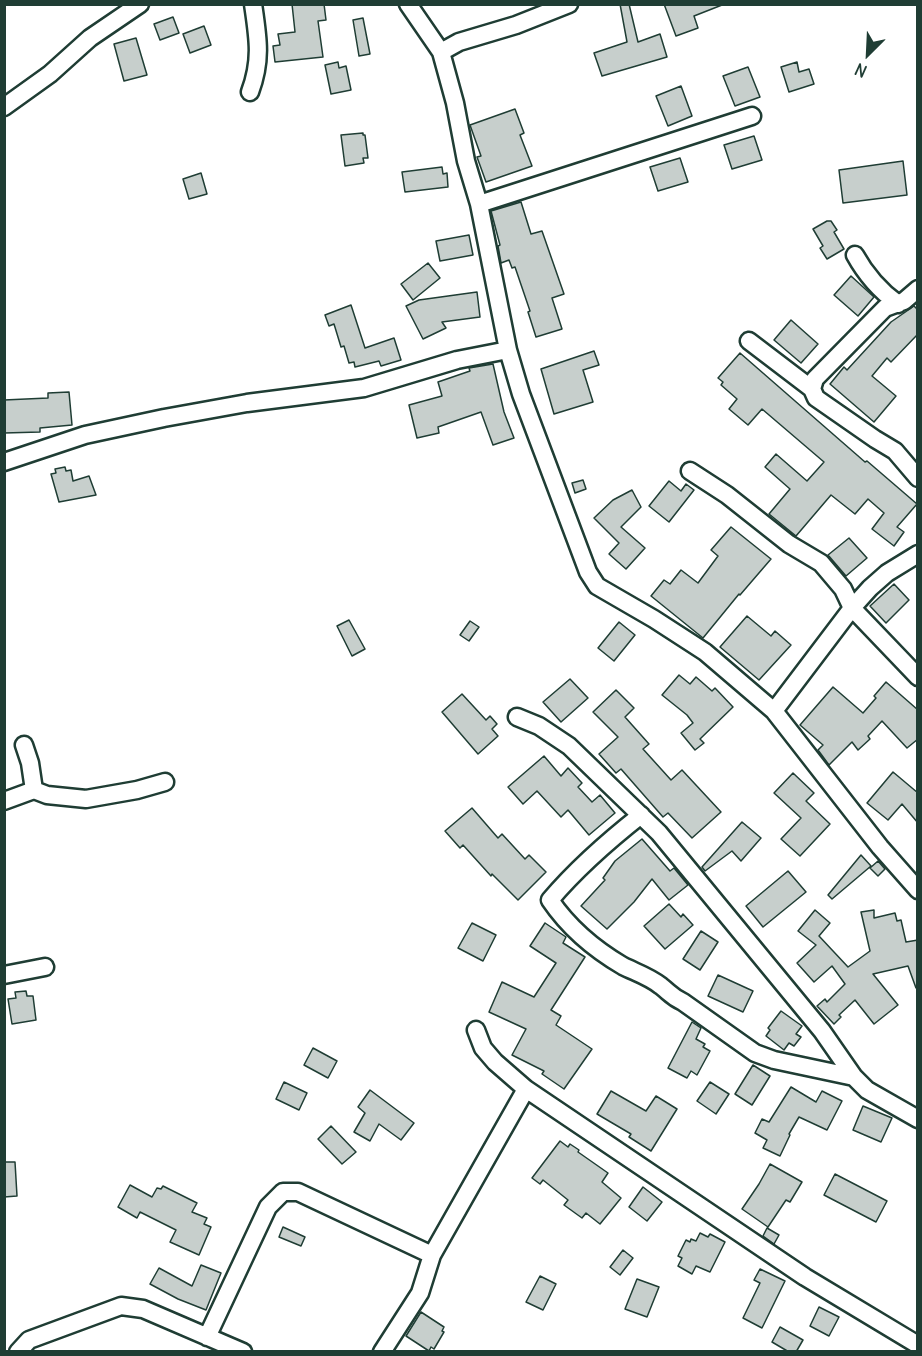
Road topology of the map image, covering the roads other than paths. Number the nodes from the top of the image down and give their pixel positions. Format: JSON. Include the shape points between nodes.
{"nodes":[{"id":1,"x":140,"y":4,"type":"edge"},
{"id":2,"x":253,"y":4,"type":"edge"},
{"id":3,"x":408,"y":4,"type":"edge"},
{"id":4,"x":569,"y":4,"type":"edge"},
{"id":5,"x":441,"y":51,"type":"junction"},
{"id":6,"x":250,"y":92,"type":"dead end"},
{"id":7,"x":4,"y":107,"type":"edge"},
{"id":8,"x":752,"y":116,"type":"dead end"},
{"id":9,"x":479,"y":204,"type":"junction"},
{"id":10,"x":855,"y":255,"type":"dead end"},
{"id":11,"x":918,"y":289,"type":"edge"},
{"id":12,"x":898,"y":304,"type":"junction"},
{"id":13,"x":749,"y":341,"type":"dead end"},
{"id":14,"x":508,"y":350,"type":"junction"},
{"id":15,"x":812,"y":389,"type":"junction"},
{"id":16,"x":4,"y":462,"type":"edge"},
{"id":17,"x":690,"y":471,"type":"dead end"},
{"id":18,"x":918,"y":478,"type":"edge"},
{"id":19,"x":918,"y":554,"type":"edge"},
{"id":20,"x":852,"y":608,"type":"junction"},
{"id":21,"x":918,"y":677,"type":"edge"},
{"id":22,"x":774,"y":711,"type":"junction"},
{"id":23,"x":517,"y":717,"type":"dead end"},
{"id":24,"x":24,"y":745,"type":"dead end"},
{"id":25,"x":165,"y":782,"type":"dead end"},
{"id":26,"x":34,"y":790,"type":"junction"},
{"id":27,"x":4,"y":801,"type":"edge"},
{"id":28,"x":641,"y":815,"type":"junction"},
{"id":29,"x":918,"y":890,"type":"edge"},
{"id":30,"x":45,"y":967,"type":"dead end"},
{"id":31,"x":4,"y":975,"type":"edge"},
{"id":32,"x":476,"y":1030,"type":"dead end"},
{"id":33,"x":854,"y":1077,"type":"junction"},
{"id":34,"x":526,"y":1089,"type":"junction"},
{"id":35,"x":918,"y":1119,"type":"edge"},
{"id":36,"x":432,"y":1255,"type":"junction"},
{"id":37,"x":207,"y":1337,"type":"junction"},
{"id":38,"x":917,"y":1344,"type":"edge"},
{"id":39,"x":18,"y":1352,"type":"edge"},
{"id":40,"x":243,"y":1352,"type":"edge"},
{"id":41,"x":382,"y":1352,"type":"edge"}],
"edges":[{"from":1,"to":7,"type":"street","via":[[90,38],[50,74]]},
{"from":2,"to":6,"type":"street","via":[[258,72]]},
{"from":3,"to":5,"type":"street"},
{"from":4,"to":5,"type":"street"},
{"from":5,"to":9,"type":"street"},
{"from":8,"to":9,"type":"street"},
{"from":9,"to":14,"type":"street"},
{"from":10,"to":12,"type":"street","via":[[872,281]]},
{"from":11,"to":12,"type":"street"},
{"from":12,"to":15,"type":"street","via":[[885,308],[815,379]]},
{"from":13,"to":15,"type":"street"},
{"from":14,"to":16,"type":"street","via":[[457,360],[364,388],[247,403],[85,435]]},
{"from":14,"to":22,"type":"street","via":[[588,572],[597,586],[705,652]]},
{"from":15,"to":18,"type":"street","via":[[816,398],[829,408],[895,451]]},
{"from":17,"to":20,"type":"street","via":[[821,563],[843,589]]},
{"from":19,"to":20,"type":"street","via":[[887,573]]},
{"from":20,"to":21,"type":"street"},
{"from":20,"to":22,"type":"street"},
{"from":22,"to":29,"type":"street"},
{"from":23,"to":28,"type":"street","via":[[569,746]]},
{"from":24,"to":26,"type":"street"},
{"from":25,"to":26,"type":"street","via":[[86,799]]},
{"from":26,"to":27,"type":"street"},
{"from":28,"to":33,"type":"street","via":[[777,975]]},
{"from":28,"to":33,"type":"street","via":[[572,874],[550,900],[557,911],[585,941],[660,985],[671,997],[755,1053]]},
{"from":30,"to":31,"type":"street"},
{"from":32,"to":34,"type":"street","via":[[483,1048]]},
{"from":33,"to":35,"type":"street","via":[[867,1090]]},
{"from":34,"to":36,"type":"street"},
{"from":34,"to":38,"type":"street","via":[[805,1277]]},
{"from":36,"to":37,"type":"street","via":[[298,1192],[283,1191],[268,1207]]},
{"from":36,"to":41,"type":"street","via":[[420,1293]]},
{"from":37,"to":39,"type":"street","via":[[143,1309],[121,1306],[29,1340]]},
{"from":37,"to":40,"type":"street"}]}
